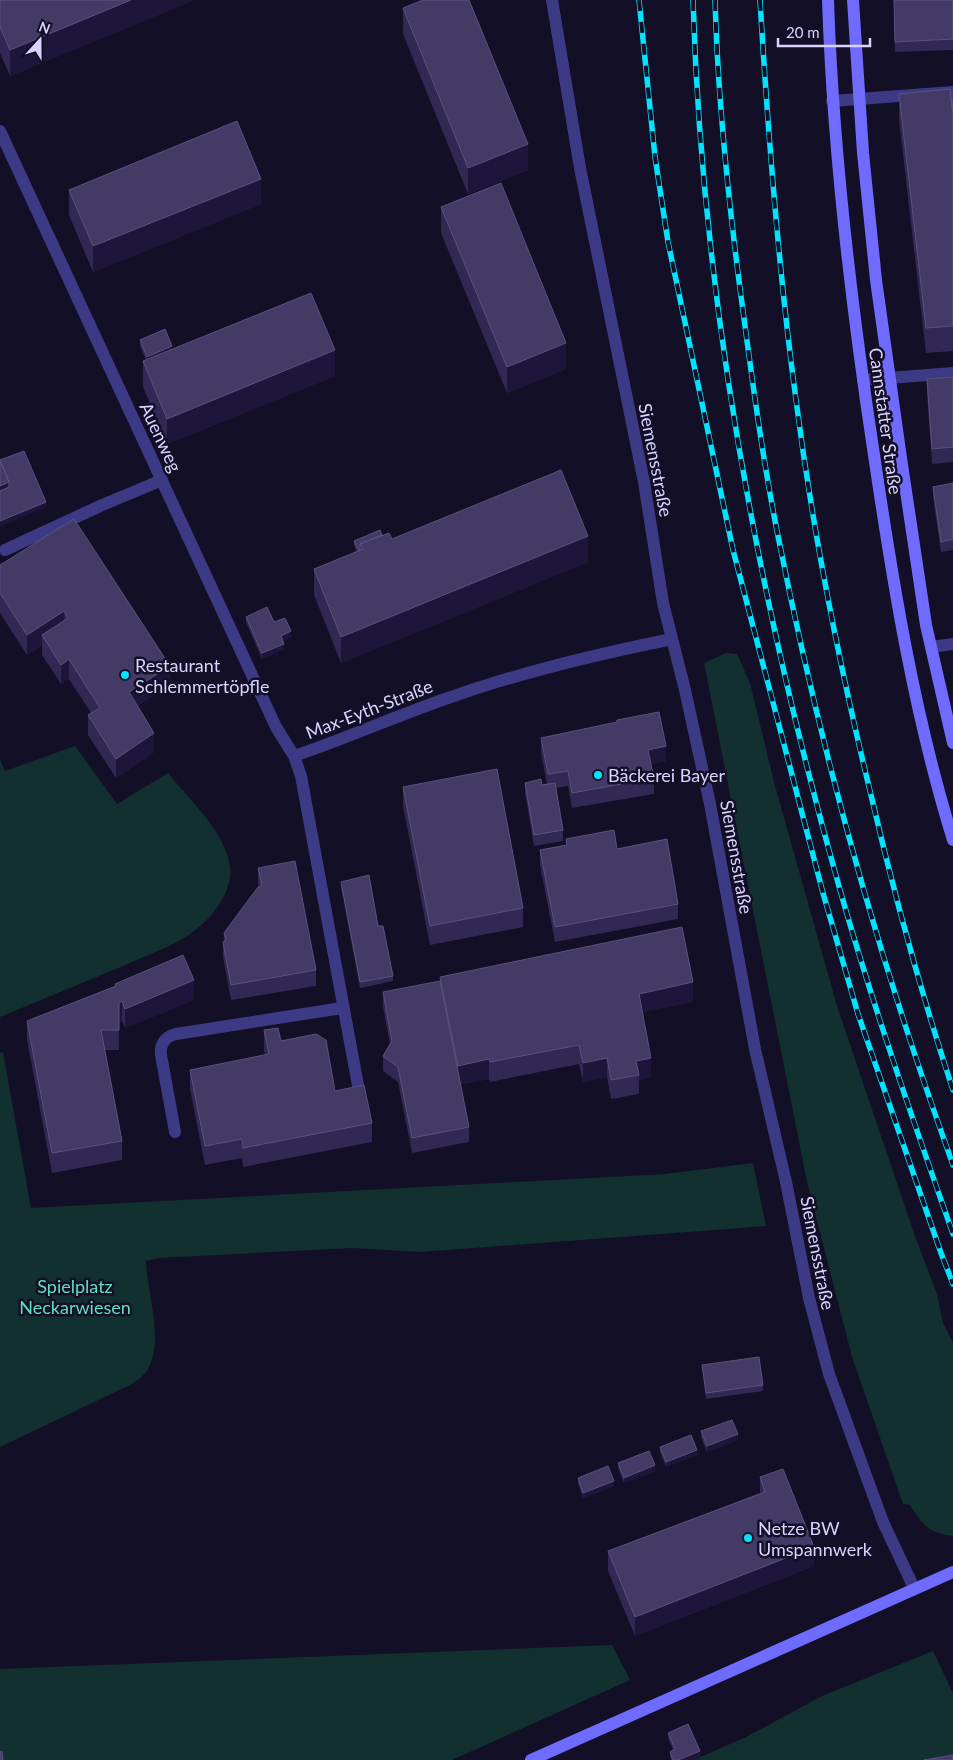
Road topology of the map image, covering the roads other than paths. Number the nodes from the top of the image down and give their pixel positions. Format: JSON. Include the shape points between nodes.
{"nodes":[{"id":1,"x":552,"y":0,"type":"edge"},
{"id":2,"x":828,"y":0,"type":"edge"},
{"id":3,"x":853,"y":0,"type":"edge"},
{"id":4,"x":953,"y":92,"type":"edge"},
{"id":5,"x":858,"y":99,"type":"junction"},
{"id":6,"x":832,"y":101,"type":"junction"},
{"id":7,"x":0,"y":131,"type":"edge"},
{"id":8,"x":953,"y":373,"type":"edge"},
{"id":9,"x":890,"y":378,"type":"junction"},
{"id":10,"x":863,"y":380,"type":"junction"},
{"id":11,"x":162,"y":480,"type":"junction"},
{"id":12,"x":5,"y":550,"type":"dead end"},
{"id":13,"x":672,"y":639,"type":"junction"},
{"id":14,"x":953,"y":644,"type":"edge"},
{"id":15,"x":931,"y":647,"type":"junction"},
{"id":16,"x":953,"y":743,"type":"edge"},
{"id":17,"x":294,"y":756,"type":"junction"},
{"id":18,"x":953,"y":840,"type":"edge"},
{"id":19,"x":342,"y":1008,"type":"junction"},
{"id":20,"x":359,"y":1091,"type":"edge"},
{"id":21,"x":175,"y":1132,"type":"dead end"},
{"id":22,"x":953,"y":1572,"type":"edge"},
{"id":23,"x":914,"y":1588,"type":"junction"},
{"id":24,"x":531,"y":1760,"type":"edge"}],
"edges":[{"from":1,"to":13,"type":"street","name":"Siemensstraße","via":[[580,168],[644,482],[663,603]]},
{"from":2,"to":6,"type":"main road","name":"Cannstatter Straße"},
{"from":3,"to":5,"type":"main road","name":"Cannstatter Straße"},
{"from":4,"to":5,"type":"street"},
{"from":5,"to":6,"type":"street"},
{"from":5,"to":9,"type":"main road","name":"Cannstatter Straße","via":[[868,210]]},
{"from":6,"to":10,"type":"main road","name":"Cannstatter Straße"},
{"from":7,"to":11,"type":"street","name":"Auenweg"},
{"from":8,"to":9,"type":"street"},
{"from":9,"to":10,"type":"street"},
{"from":9,"to":15,"type":"main road","name":"Cannstatter Straße"},
{"from":10,"to":18,"type":"main road","name":"Cannstatter Straße","via":[[890,563],[914,687]]},
{"from":11,"to":12,"type":"street"},
{"from":11,"to":17,"type":"street","name":"Auenweg","via":[[276,727]]},
{"from":13,"to":17,"type":"street","name":"Max-Eyth-Straße","via":[[493,683]]},
{"from":13,"to":23,"type":"street","name":"Siemensstraße","via":[[710,804],[755,1049],[815,1326],[828,1374],[880,1513]]},
{"from":14,"to":15,"type":"street"},
{"from":15,"to":16,"type":"main road","name":"Cannstatter Straße"},
{"from":17,"to":19,"type":"street","name":"Max-Eyth-Straße","via":[[304,783]]},
{"from":19,"to":20,"type":"street","name":"Max-Eyth-Straße"},
{"from":19,"to":21,"type":"street","via":[[166,1038],[161,1055]]},
{"from":22,"to":23,"type":"main road"},
{"from":23,"to":24,"type":"main road"}]}
